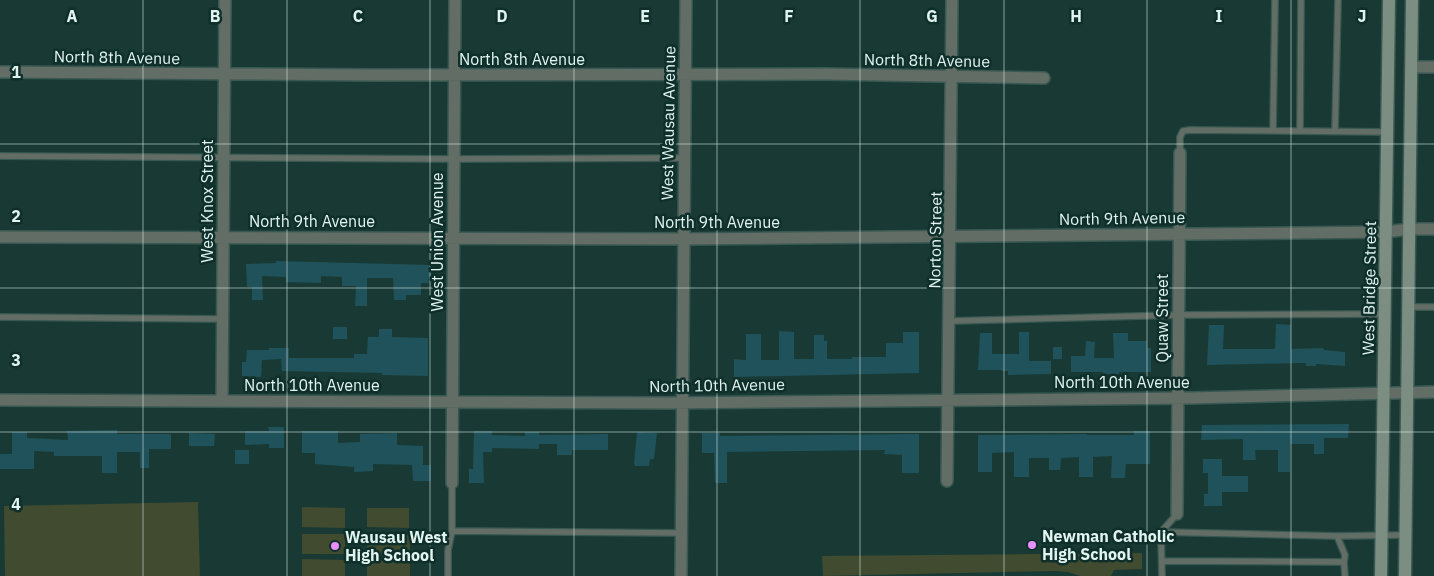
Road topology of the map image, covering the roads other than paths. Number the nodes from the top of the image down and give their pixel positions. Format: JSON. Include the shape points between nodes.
{"nodes":[{"id":1,"x":225,"y":0,"type":"edge"},
{"id":2,"x":455,"y":0,"type":"edge"},
{"id":3,"x":686,"y":0,"type":"edge"},
{"id":4,"x":952,"y":0,"type":"edge"},
{"id":5,"x":1276,"y":0,"type":"edge"},
{"id":6,"x":1301,"y":0,"type":"edge"},
{"id":7,"x":1338,"y":0,"type":"edge"},
{"id":8,"x":1389,"y":0,"type":"edge"},
{"id":9,"x":1412,"y":0,"type":"edge"},
{"id":10,"x":1411,"y":66,"type":"junction"},
{"id":11,"x":1434,"y":67,"type":"edge"},
{"id":12,"x":0,"y":72,"type":"edge"},
{"id":13,"x":224,"y":74,"type":"junction"},
{"id":14,"x":454,"y":74,"type":"junction"},
{"id":15,"x":685,"y":74,"type":"junction"},
{"id":16,"x":952,"y":76,"type":"junction"},
{"id":17,"x":1044,"y":78,"type":"dead end"},
{"id":18,"x":1273,"y":131,"type":"junction"},
{"id":19,"x":1300,"y":131,"type":"junction"},
{"id":20,"x":1334,"y":131,"type":"junction"},
{"id":21,"x":1387,"y":132,"type":"junction"},
{"id":22,"x":1180,"y":153,"type":"joint"},
{"id":23,"x":0,"y":156,"type":"edge"},
{"id":24,"x":224,"y":156,"type":"junction"},
{"id":25,"x":684,"y":158,"type":"junction"},
{"id":26,"x":454,"y":159,"type":"junction"},
{"id":27,"x":1409,"y":229,"type":"junction"},
{"id":28,"x":1434,"y":229,"type":"edge"},
{"id":29,"x":1386,"y":232,"type":"junction"},
{"id":30,"x":1179,"y":234,"type":"junction"},
{"id":31,"x":0,"y":236,"type":"edge"},
{"id":32,"x":951,"y":236,"type":"junction"},
{"id":33,"x":223,"y":238,"type":"junction"},
{"id":34,"x":453,"y":238,"type":"junction"},
{"id":35,"x":684,"y":239,"type":"junction"},
{"id":36,"x":1408,"y":307,"type":"junction"},
{"id":37,"x":1434,"y":307,"type":"edge"},
{"id":38,"x":1385,"y":314,"type":"junction"},
{"id":39,"x":1178,"y":315,"type":"junction"},
{"id":40,"x":0,"y":317,"type":"edge"},
{"id":41,"x":223,"y":318,"type":"junction"},
{"id":42,"x":950,"y":321,"type":"junction"},
{"id":43,"x":1434,"y":392,"type":"edge"},
{"id":44,"x":1407,"y":393,"type":"junction"},
{"id":45,"x":1383,"y":394,"type":"junction"},
{"id":46,"x":1178,"y":398,"type":"junction"},
{"id":47,"x":949,"y":399,"type":"junction"},
{"id":48,"x":0,"y":400,"type":"edge"},
{"id":49,"x":452,"y":401,"type":"junction"},
{"id":50,"x":222,"y":402,"type":"junction"},
{"id":51,"x":682,"y":402,"type":"junction"},
{"id":52,"x":947,"y":481,"type":"dead end"},
{"id":53,"x":452,"y":483,"type":"joint"},
{"id":54,"x":1176,"y":514,"type":"joint"},
{"id":55,"x":452,"y":531,"type":"junction"},
{"id":56,"x":1162,"y":532,"type":"junction"},
{"id":57,"x":681,"y":533,"type":"junction"},
{"id":58,"x":1405,"y":535,"type":"junction"},
{"id":59,"x":1337,"y":536,"type":"junction"},
{"id":60,"x":1382,"y":536,"type":"junction"},
{"id":61,"x":1162,"y":561,"type":"junction"},
{"id":62,"x":1344,"y":562,"type":"junction"},
{"id":63,"x":448,"y":576,"type":"edge"},
{"id":64,"x":681,"y":576,"type":"edge"},
{"id":65,"x":1162,"y":576,"type":"edge"},
{"id":66,"x":1346,"y":576,"type":"edge"},
{"id":67,"x":1381,"y":576,"type":"edge"},
{"id":68,"x":1405,"y":576,"type":"edge"}],
"edges":[{"from":1,"to":13,"type":"street","name":"West Knox Street"},
{"from":2,"to":14,"type":"street","name":"West Union Avenue"},
{"from":3,"to":15,"type":"street","name":"West Wausau Avenue"},
{"from":4,"to":16,"type":"street","name":"Norton Street"},
{"from":5,"to":18,"type":"lane"},
{"from":6,"to":19,"type":"lane"},
{"from":7,"to":20,"type":"lane"},
{"from":8,"to":21,"type":"main road","name":"West Bridge Street"},
{"from":9,"to":10,"type":"main road"},
{"from":10,"to":11,"type":"street"},
{"from":10,"to":27,"type":"main road"},
{"from":12,"to":13,"type":"street","name":"North 8th Avenue"},
{"from":13,"to":14,"type":"street","name":"North 8th Avenue"},
{"from":13,"to":24,"type":"street","name":"West Knox Street"},
{"from":14,"to":15,"type":"street","name":"North 8th Avenue"},
{"from":14,"to":26,"type":"street","name":"West Union Avenue"},
{"from":15,"to":16,"type":"street","name":"North 8th Avenue"},
{"from":15,"to":25,"type":"street","name":"West Wausau Avenue"},
{"from":16,"to":17,"type":"street","name":"North 8th Avenue"},
{"from":16,"to":32,"type":"street","name":"Norton Street"},
{"from":18,"to":19,"type":"lane"},
{"from":18,"to":22,"type":"lane","via":[[1183,131]]},
{"from":19,"to":20,"type":"lane"},
{"from":20,"to":21,"type":"lane"},
{"from":21,"to":29,"type":"main road","name":"West Bridge Street"},
{"from":22,"to":30,"type":"street","name":"Quaw Street"},
{"from":23,"to":24,"type":"lane"},
{"from":24,"to":26,"type":"lane"},
{"from":24,"to":33,"type":"street","name":"West Knox Street"},
{"from":25,"to":26,"type":"lane"},
{"from":25,"to":35,"type":"street","name":"West Wausau Avenue"},
{"from":26,"to":34,"type":"street","name":"West Union Avenue"},
{"from":27,"to":28,"type":"street","name":"North 9th Avenue"},
{"from":27,"to":29,"type":"street","name":"North 9th Avenue"},
{"from":27,"to":36,"type":"main road"},
{"from":29,"to":30,"type":"street","name":"North 9th Avenue"},
{"from":29,"to":38,"type":"main road","name":"West Bridge Street"},
{"from":30,"to":32,"type":"street","name":"North 9th Avenue"},
{"from":30,"to":39,"type":"street","name":"Quaw Street"},
{"from":31,"to":33,"type":"street","name":"North 9th Avenue"},
{"from":32,"to":35,"type":"street","name":"North 9th Avenue"},
{"from":32,"to":42,"type":"street","name":"Norton Street"},
{"from":33,"to":34,"type":"street","name":"North 9th Avenue"},
{"from":33,"to":41,"type":"street","name":"West Knox Street"},
{"from":34,"to":35,"type":"street","name":"North 9th Avenue"},
{"from":34,"to":49,"type":"street","name":"West Union Avenue"},
{"from":35,"to":51,"type":"street","name":"West Wausau Avenue"},
{"from":36,"to":37,"type":"lane"},
{"from":36,"to":44,"type":"main road"},
{"from":38,"to":39,"type":"lane"},
{"from":38,"to":45,"type":"main road","name":"West Bridge Street"},
{"from":39,"to":42,"type":"lane"},
{"from":39,"to":46,"type":"street","name":"Quaw Street"},
{"from":40,"to":41,"type":"lane"},
{"from":41,"to":50,"type":"street","name":"West Knox Street"},
{"from":42,"to":47,"type":"street","name":"Norton Street"},
{"from":43,"to":44,"type":"street","name":"North 10th Avenue"},
{"from":44,"to":45,"type":"street","name":"North 10th Avenue"},
{"from":44,"to":58,"type":"main road"},
{"from":45,"to":46,"type":"street","name":"North 10th Avenue"},
{"from":45,"to":60,"type":"main road","name":"West Bridge Street"},
{"from":46,"to":47,"type":"street","name":"North 10th Avenue"},
{"from":46,"to":54,"type":"street","name":"Quaw Street"},
{"from":47,"to":51,"type":"street","name":"North 10th Avenue"},
{"from":47,"to":52,"type":"street","name":"Norton Street"},
{"from":48,"to":50,"type":"street","name":"North 10th Avenue"},
{"from":49,"to":50,"type":"street","name":"North 10th Avenue"},
{"from":49,"to":51,"type":"street","name":"North 10th Avenue"},
{"from":49,"to":53,"type":"street","name":"West Union Avenue"},
{"from":51,"to":57,"type":"street","name":"West Wausau Avenue"},
{"from":53,"to":55,"type":"lane"},
{"from":54,"to":56,"type":"lane"},
{"from":55,"to":57,"type":"lane"},
{"from":55,"to":63,"type":"lane"},
{"from":56,"to":59,"type":"lane"},
{"from":56,"to":61,"type":"lane"},
{"from":57,"to":64,"type":"street","name":"West Wausau Avenue"},
{"from":58,"to":60,"type":"lane"},
{"from":58,"to":68,"type":"main road"},
{"from":59,"to":60,"type":"lane"},
{"from":59,"to":62,"type":"lane","via":[[1345,555]]},
{"from":60,"to":67,"type":"main road","name":"West Bridge Street"},
{"from":61,"to":62,"type":"lane"},
{"from":61,"to":65,"type":"lane"},
{"from":62,"to":66,"type":"lane"}]}
